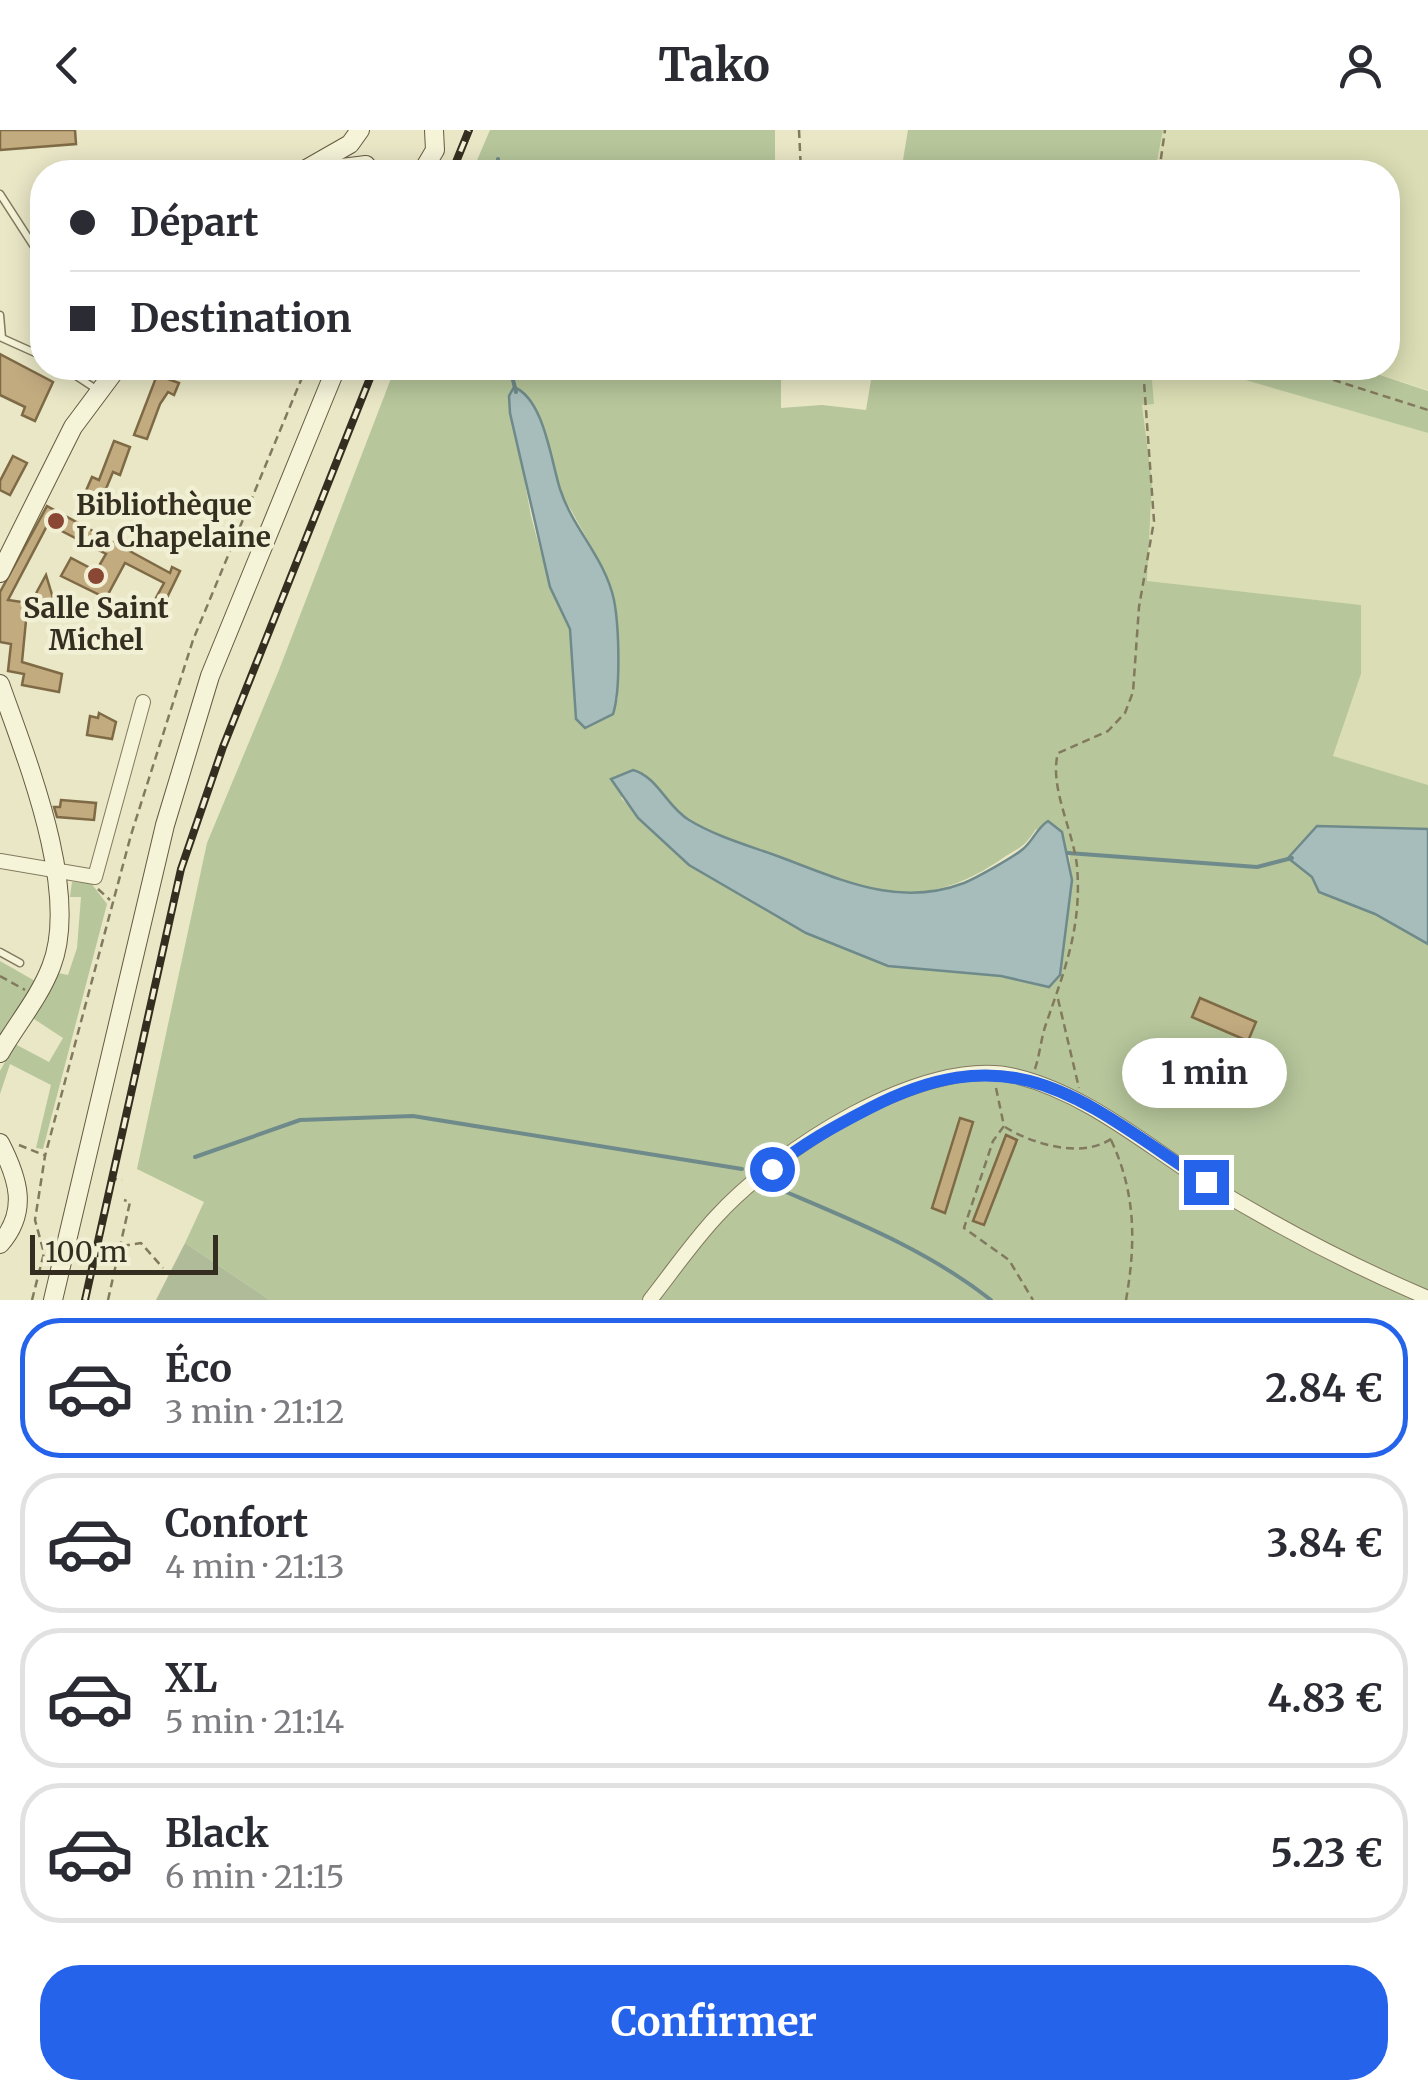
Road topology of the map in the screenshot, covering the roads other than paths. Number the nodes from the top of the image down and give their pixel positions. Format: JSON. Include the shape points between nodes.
{"nodes":[{"id":1,"x":361,"y":130,"type":"edge"},
{"id":2,"x":434,"y":130,"type":"edge"},
{"id":3,"x":322,"y":160,"type":"edge"},
{"id":4,"x":365,"y":160,"type":"edge"},
{"id":5,"x":430,"y":160,"type":"edge"},
{"id":6,"x":0,"y":194,"type":"edge"},
{"id":7,"x":30,"y":240,"type":"edge"},
{"id":8,"x":0,"y":315,"type":"edge"},
{"id":9,"x":1,"y":338,"type":"edge"},
{"id":10,"x":30,"y":351,"type":"edge"},
{"id":11,"x":83,"y":380,"type":"edge"},
{"id":12,"x":107,"y":380,"type":"edge"},
{"id":13,"x":331,"y":380,"type":"edge"},
{"id":14,"x":98,"y":390,"type":"junction"},
{"id":15,"x":3,"y":557,"type":"edge"},
{"id":16,"x":0,"y":573,"type":"edge"},
{"id":17,"x":0,"y":684,"type":"edge"},
{"id":18,"x":143,"y":702,"type":"dead end"},
{"id":19,"x":0,"y":861,"type":"edge"},
{"id":20,"x":54,"y":870,"type":"junction"},
{"id":21,"x":0,"y":952,"type":"edge"},
{"id":22,"x":20,"y":963,"type":"dead end"},
{"id":23,"x":0,"y":1054,"type":"edge"},
{"id":24,"x":7,"y":1143,"type":"edge"},
{"id":25,"x":0,"y":1244,"type":"edge"},
{"id":26,"x":1428,"y":1298,"type":"edge"},
{"id":27,"x":53,"y":1300,"type":"edge"},
{"id":28,"x":650,"y":1300,"type":"edge"}],
"edges":[{"from":1,"to":3,"type":"main road"},
{"from":1,"to":4,"type":"main road"},
{"from":2,"to":5,"type":"main road"},
{"from":6,"to":7,"type":"lane"},
{"from":8,"to":9,"type":"lane"},
{"from":9,"to":10,"type":"lane"},
{"from":11,"to":14,"type":"lane"},
{"from":12,"to":14,"type":"main road"},
{"from":13,"to":27,"type":"main road","via":[[210,676],[165,825]]},
{"from":14,"to":15,"type":"main road"},
{"from":15,"to":16,"type":"main road"},
{"from":17,"to":20,"type":"main road"},
{"from":18,"to":20,"type":"street","via":[[95,878]]},
{"from":19,"to":20,"type":"street"},
{"from":20,"to":23,"type":"main road","via":[[61,926],[51,968]]},
{"from":21,"to":22,"type":"lane"},
{"from":24,"to":25,"type":"main road","via":[[19,1193],[14,1222]]},
{"from":26,"to":28,"type":"street","via":[[1329,1255],[1086,1106],[1031,1080],[992,1072],[934,1080],[792,1152],[717,1216]]}]}
